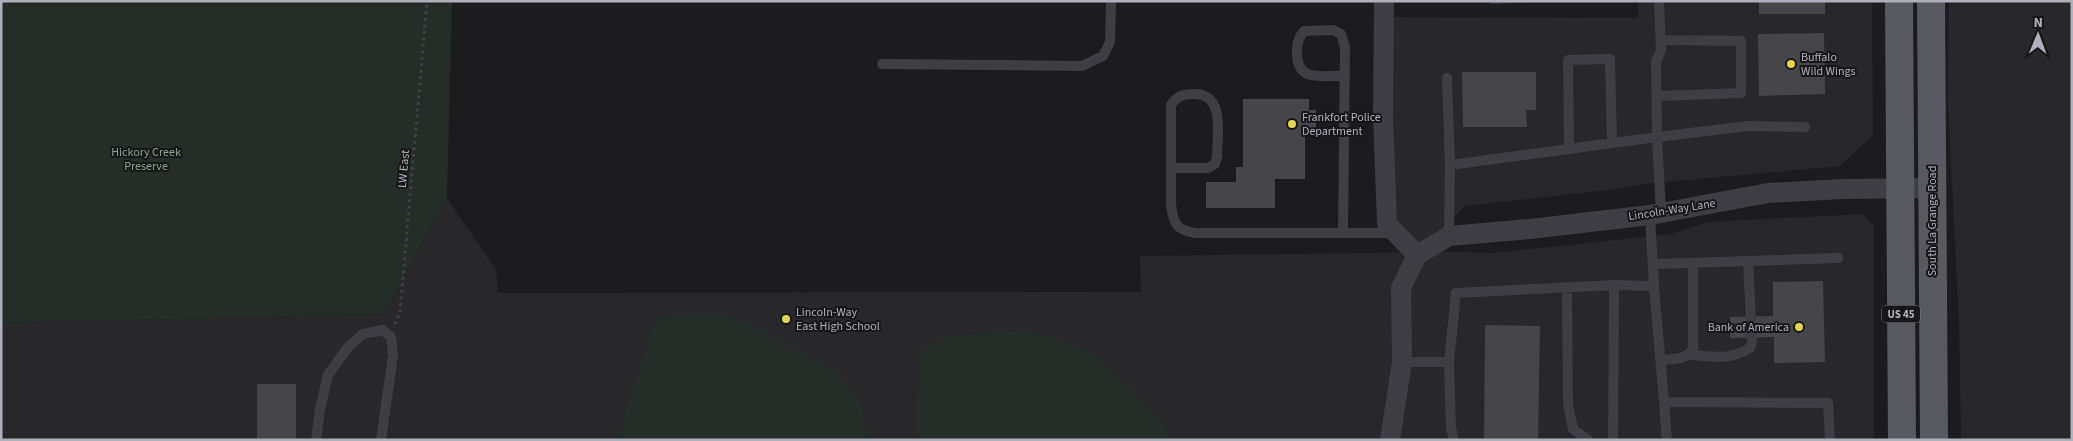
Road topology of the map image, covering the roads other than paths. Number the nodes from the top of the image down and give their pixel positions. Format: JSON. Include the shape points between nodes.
{"nodes":[{"id":1,"x":1111,"y":1,"type":"edge"},
{"id":2,"x":1384,"y":1,"type":"edge"},
{"id":3,"x":1659,"y":1,"type":"edge"},
{"id":4,"x":1899,"y":1,"type":"edge"},
{"id":5,"x":1931,"y":1,"type":"edge"},
{"id":6,"x":1661,"y":40,"type":"junction"},
{"id":7,"x":882,"y":64,"type":"dead end"},
{"id":8,"x":1345,"y":76,"type":"junction"},
{"id":9,"x":1447,"y":78,"type":"dead end"},
{"id":10,"x":1657,"y":96,"type":"junction"},
{"id":11,"x":1805,"y":126,"type":"dead end"},
{"id":12,"x":1657,"y":137,"type":"junction"},
{"id":13,"x":1612,"y":143,"type":"junction"},
{"id":14,"x":1569,"y":149,"type":"junction"},
{"id":15,"x":1450,"y":165,"type":"junction"},
{"id":16,"x":1171,"y":168,"type":"junction"},
{"id":17,"x":1932,"y":188,"type":"junction"},
{"id":18,"x":1900,"y":189,"type":"junction"},
{"id":19,"x":1656,"y":214,"type":"junction"},
{"id":20,"x":1342,"y":233,"type":"junction"},
{"id":21,"x":1395,"y":233,"type":"junction"},
{"id":22,"x":1449,"y":236,"type":"junction"},
{"id":23,"x":1417,"y":255,"type":"junction"},
{"id":24,"x":1838,"y":258,"type":"dead end"},
{"id":25,"x":1748,"y":261,"type":"junction"},
{"id":26,"x":1693,"y":262,"type":"junction"},
{"id":27,"x":1653,"y":264,"type":"junction"},
{"id":28,"x":1614,"y":285,"type":"junction"},
{"id":29,"x":1654,"y":286,"type":"junction"},
{"id":30,"x":1568,"y":288,"type":"junction"},
{"id":31,"x":1689,"y":355,"type":"junction"},
{"id":32,"x":1661,"y":360,"type":"junction"},
{"id":33,"x":1402,"y":362,"type":"junction"},
{"id":34,"x":1450,"y":362,"type":"junction"},
{"id":35,"x":1664,"y":402,"type":"junction"},
{"id":36,"x":316,"y":440,"type":"edge"},
{"id":37,"x":381,"y":440,"type":"edge"},
{"id":38,"x":1390,"y":440,"type":"edge"},
{"id":39,"x":1454,"y":440,"type":"edge"},
{"id":40,"x":1588,"y":440,"type":"edge"},
{"id":41,"x":1613,"y":440,"type":"edge"},
{"id":42,"x":1667,"y":440,"type":"edge"},
{"id":43,"x":1830,"y":440,"type":"edge"},
{"id":44,"x":1902,"y":440,"type":"edge"},
{"id":45,"x":1934,"y":440,"type":"edge"}],
"edges":[{"from":1,"to":7,"type":"lane","via":[[1110,42],[1103,56],[1082,66]]},
{"from":2,"to":21,"type":"street","via":[[1383,117],[1387,224]]},
{"from":3,"to":6,"type":"lane"},
{"from":4,"to":18,"type":"main road","number":"US 45"},
{"from":5,"to":17,"type":"main road","name":"South La Grange Road","number":"US 45"},
{"from":6,"to":10,"type":"lane","via":[[1656,62]]},
{"from":6,"to":10,"type":"lane","via":[[1740,41],[1741,93]]},
{"from":8,"to":8,"type":"lane","via":[[1345,47],[1341,34],[1333,30],[1304,32],[1298,43],[1297,64],[1300,70],[1307,74]]},
{"from":8,"to":20,"type":"lane"},
{"from":9,"to":15,"type":"lane"},
{"from":10,"to":12,"type":"lane"},
{"from":11,"to":12,"type":"lane","via":[[1747,126]]},
{"from":12,"to":13,"type":"lane"},
{"from":12,"to":19,"type":"lane"},
{"from":13,"to":14,"type":"lane"},
{"from":13,"to":14,"type":"lane","via":[[1610,59],[1568,60]]},
{"from":14,"to":15,"type":"lane"},
{"from":15,"to":22,"type":"lane"},
{"from":16,"to":16,"type":"lane","via":[[1171,105],[1175,98],[1185,94],[1210,97],[1216,105],[1217,116],[1215,164],[1208,168]]},
{"from":16,"to":20,"type":"lane","via":[[1172,216],[1176,226],[1184,231]]},
{"from":17,"to":18,"type":"street","name":"Lincoln-Way Lane"},
{"from":17,"to":45,"type":"main road","name":"South La Grange Road","number":"US 45"},
{"from":18,"to":19,"type":"street","name":"Lincoln-Way Lane","via":[[1768,193]]},
{"from":18,"to":44,"type":"main road","number":"US 45"},
{"from":19,"to":22,"type":"street","name":"Lincoln-Way Lane"},
{"from":19,"to":27,"type":"lane"},
{"from":20,"to":21,"type":"lane"},
{"from":21,"to":23,"type":"street"},
{"from":22,"to":23,"type":"street","name":"Lincoln-Way Lane"},
{"from":23,"to":33,"type":"street","via":[[1401,288]]},
{"from":24,"to":25,"type":"lane"},
{"from":25,"to":26,"type":"lane"},
{"from":25,"to":31,"type":"lane","via":[[1750,348],[1729,357]]},
{"from":26,"to":27,"type":"lane"},
{"from":26,"to":31,"type":"lane","via":[[1694,339]]},
{"from":27,"to":29,"type":"lane"},
{"from":28,"to":29,"type":"lane"},
{"from":28,"to":30,"type":"lane"},
{"from":28,"to":41,"type":"lane"},
{"from":29,"to":32,"type":"lane"},
{"from":30,"to":34,"type":"lane","via":[[1456,293]]},
{"from":30,"to":40,"type":"lane","via":[[1568,404],[1573,429]]},
{"from":31,"to":32,"type":"lane"},
{"from":32,"to":35,"type":"lane"},
{"from":33,"to":34,"type":"lane"},
{"from":33,"to":38,"type":"street"},
{"from":34,"to":39,"type":"lane"},
{"from":35,"to":42,"type":"lane"},
{"from":35,"to":43,"type":"lane","via":[[1828,403]]},
{"from":36,"to":37,"type":"lane","via":[[328,375],[348,347],[363,334],[383,330],[391,337],[393,356]]}]}
